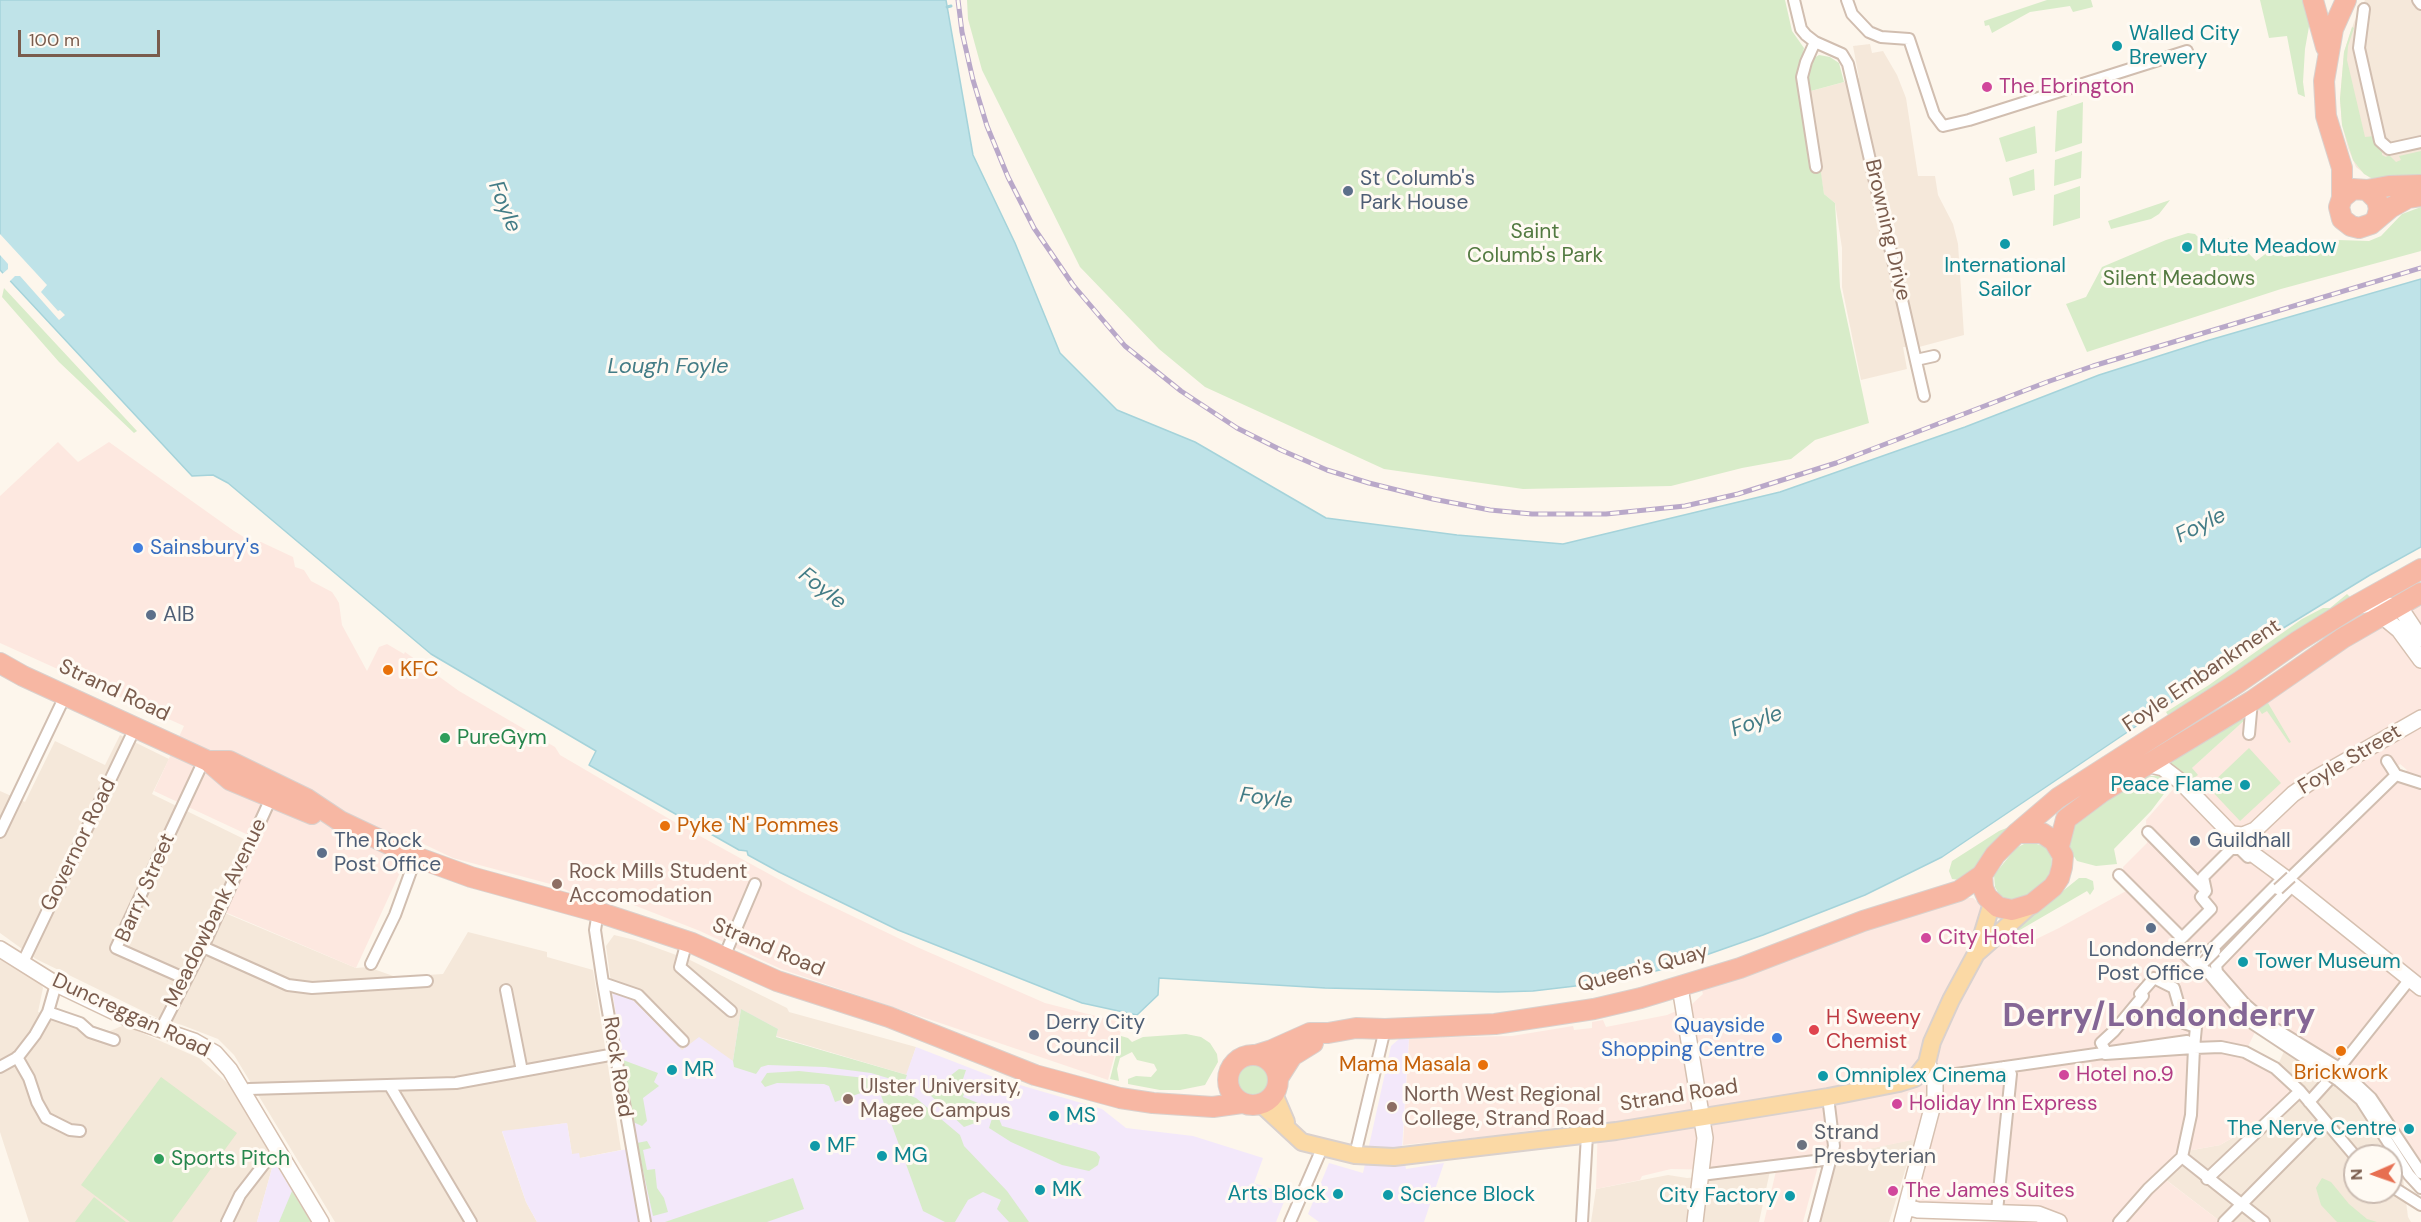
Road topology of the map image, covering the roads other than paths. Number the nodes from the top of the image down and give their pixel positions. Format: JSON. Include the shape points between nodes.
{"nodes":[{"id":1,"x":1794,"y":0,"type":"edge"},
{"id":2,"x":1847,"y":0,"type":"edge"},
{"id":3,"x":2313,"y":0,"type":"edge"},
{"id":4,"x":2346,"y":0,"type":"edge"},
{"id":5,"x":2364,"y":9,"type":"dead end"},
{"id":6,"x":1815,"y":42,"type":"junction"},
{"id":7,"x":2187,"y":51,"type":"dead end"},
{"id":8,"x":2327,"y":53,"type":"junction"},
{"id":9,"x":2421,"y":142,"type":"edge"},
{"id":10,"x":1816,"y":167,"type":"dead end"},
{"id":11,"x":2342,"y":168,"type":"junction"},
{"id":12,"x":2421,"y":185,"type":"edge"},
{"id":13,"x":2365,"y":189,"type":"junction"},
{"id":14,"x":2421,"y":196,"type":"edge"},
{"id":15,"x":2342,"y":198,"type":"junction"},
{"id":16,"x":2377,"y":217,"type":"junction"},
{"id":17,"x":1934,"y":356,"type":"dead end"},
{"id":18,"x":1916,"y":360,"type":"junction"},
{"id":19,"x":1924,"y":396,"type":"dead end"},
{"id":20,"x":2421,"y":569,"type":"edge"},
{"id":21,"x":2421,"y":593,"type":"edge"},
{"id":22,"x":2399,"y":606,"type":"junction"},
{"id":23,"x":2353,"y":607,"type":"junction"},
{"id":24,"x":2382,"y":616,"type":"junction"},
{"id":25,"x":2421,"y":639,"type":"edge"},
{"id":26,"x":2421,"y":660,"type":"edge"},
{"id":27,"x":0,"y":663,"type":"edge"},
{"id":28,"x":66,"y":696,"type":"junction"},
{"id":29,"x":2252,"y":701,"type":"junction"},
{"id":30,"x":2421,"y":718,"type":"edge"},
{"id":31,"x":135,"y":728,"type":"junction"},
{"id":32,"x":2249,"y":734,"type":"dead end"},
{"id":33,"x":206,"y":760,"type":"junction"},
{"id":34,"x":2387,"y":761,"type":"dead end"},
{"id":35,"x":2146,"y":764,"type":"junction"},
{"id":36,"x":2170,"y":773,"type":"junction"},
{"id":37,"x":2396,"y":775,"type":"junction"},
{"id":38,"x":2124,"y":777,"type":"junction"},
{"id":39,"x":2421,"y":783,"type":"edge"},
{"id":40,"x":272,"y":798,"type":"junction"},
{"id":41,"x":340,"y":821,"type":"junction"},
{"id":42,"x":2255,"y":830,"type":"junction"},
{"id":43,"x":0,"y":832,"type":"edge"},
{"id":44,"x":2153,"y":832,"type":"dead end"},
{"id":45,"x":2017,"y":833,"type":"junction"},
{"id":46,"x":2232,"y":834,"type":"junction"},
{"id":47,"x":2059,"y":846,"type":"junction"},
{"id":48,"x":2252,"y":853,"type":"junction"},
{"id":49,"x":416,"y":856,"type":"junction"},
{"id":50,"x":1982,"y":874,"type":"junction"},
{"id":51,"x":2119,"y":875,"type":"dead end"},
{"id":52,"x":2287,"y":882,"type":"junction"},
{"id":53,"x":756,"y":884,"type":"dead end"},
{"id":54,"x":1959,"y":891,"type":"junction"},
{"id":55,"x":2206,"y":891,"type":"junction"},
{"id":56,"x":1990,"y":900,"type":"junction"},
{"id":57,"x":2032,"y":904,"type":"junction"},
{"id":58,"x":598,"y":912,"type":"junction"},
{"id":59,"x":2182,"y":938,"type":"junction"},
{"id":60,"x":687,"y":941,"type":"junction"},
{"id":61,"x":203,"y":947,"type":"junction"},
{"id":62,"x":0,"y":949,"type":"edge"},
{"id":63,"x":1977,"y":952,"type":"junction"},
{"id":64,"x":724,"y":957,"type":"junction"},
{"id":65,"x":2211,"y":959,"type":"junction"},
{"id":66,"x":23,"y":962,"type":"junction"},
{"id":67,"x":371,"y":964,"type":"dead end"},
{"id":68,"x":186,"y":979,"type":"junction"},
{"id":69,"x":427,"y":981,"type":"dead end"},
{"id":70,"x":603,"y":983,"type":"junction"},
{"id":71,"x":2416,"y":983,"type":"edge"},
{"id":72,"x":56,"y":984,"type":"junction"},
{"id":73,"x":1680,"y":987,"type":"junction"},
{"id":74,"x":506,"y":990,"type":"dead end"},
{"id":75,"x":730,"y":1011,"type":"dead end"},
{"id":76,"x":48,"y":1012,"type":"junction"},
{"id":77,"x":161,"y":1029,"type":"junction"},
{"id":78,"x":1385,"y":1029,"type":"junction"},
{"id":79,"x":1328,"y":1033,"type":"junction"},
{"id":80,"x":114,"y":1040,"type":"dead end"},
{"id":81,"x":683,"y":1041,"type":"dead end"},
{"id":82,"x":2190,"y":1044,"type":"junction"},
{"id":83,"x":2104,"y":1052,"type":"junction"},
{"id":84,"x":615,"y":1054,"type":"junction"},
{"id":85,"x":1256,"y":1055,"type":"junction"},
{"id":86,"x":17,"y":1057,"type":"junction"},
{"id":87,"x":0,"y":1067,"type":"edge"},
{"id":88,"x":2004,"y":1067,"type":"junction"},
{"id":89,"x":1931,"y":1070,"type":"junction"},
{"id":90,"x":522,"y":1071,"type":"junction"},
{"id":91,"x":2334,"y":1075,"type":"junction"},
{"id":92,"x":1915,"y":1078,"type":"junction"},
{"id":93,"x":1227,"y":1079,"type":"junction"},
{"id":94,"x":390,"y":1086,"type":"junction"},
{"id":95,"x":2300,"y":1091,"type":"junction"},
{"id":96,"x":243,"y":1092,"type":"junction"},
{"id":97,"x":1263,"y":1095,"type":"junction"},
{"id":98,"x":1828,"y":1097,"type":"junction"},
{"id":99,"x":1935,"y":1097,"type":"junction"},
{"id":100,"x":2309,"y":1102,"type":"junction"},
{"id":101,"x":1180,"y":1107,"type":"junction"},
{"id":102,"x":1703,"y":1117,"type":"junction"},
{"id":103,"x":2324,"y":1121,"type":"junction"},
{"id":104,"x":80,"y":1131,"type":"dead end"},
{"id":105,"x":1587,"y":1135,"type":"junction"},
{"id":106,"x":2344,"y":1144,"type":"edge"},
{"id":107,"x":1323,"y":1146,"type":"junction"},
{"id":108,"x":278,"y":1152,"type":"junction"},
{"id":109,"x":1355,"y":1155,"type":"junction"},
{"id":110,"x":2182,"y":1157,"type":"junction"},
{"id":111,"x":1831,"y":1159,"type":"junction"},
{"id":112,"x":2421,"y":1173,"type":"edge"},
{"id":113,"x":1701,"y":1175,"type":"junction"},
{"id":114,"x":2207,"y":1179,"type":"junction"},
{"id":115,"x":2421,"y":1188,"type":"edge"},
{"id":116,"x":2403,"y":1194,"type":"edge"},
{"id":117,"x":2241,"y":1204,"type":"junction"},
{"id":118,"x":2421,"y":1205,"type":"edge"},
{"id":119,"x":1997,"y":1211,"type":"junction"},
{"id":120,"x":1904,"y":1215,"type":"edge"},
{"id":121,"x":228,"y":1222,"type":"edge"},
{"id":122,"x":321,"y":1222,"type":"edge"},
{"id":123,"x":471,"y":1222,"type":"edge"},
{"id":124,"x":645,"y":1222,"type":"edge"},
{"id":125,"x":1290,"y":1222,"type":"edge"},
{"id":126,"x":1582,"y":1222,"type":"edge"},
{"id":127,"x":1695,"y":1222,"type":"edge"},
{"id":128,"x":1814,"y":1222,"type":"edge"},
{"id":129,"x":2059,"y":1222,"type":"edge"},
{"id":130,"x":2118,"y":1222,"type":"edge"},
{"id":131,"x":2224,"y":1222,"type":"edge"},
{"id":132,"x":2264,"y":1222,"type":"edge"}],
"edges":[{"from":1,"to":6,"type":"street","via":[[1801,29]]},
{"from":2,"to":7,"type":"street","via":[[1852,14],[1869,32],[1909,39],[1935,114],[1943,126]]},
{"from":3,"to":8,"type":"highway"},
{"from":4,"to":8,"type":"highway"},
{"from":5,"to":9,"type":"street","via":[[2359,48],[2380,141],[2389,149]]},
{"from":6,"to":10,"type":"street","via":[[1802,77]]},
{"from":6,"to":18,"type":"street","name":"Browning Drive","via":[[1842,54],[1848,64]]},
{"from":8,"to":11,"type":"highway","via":[[2326,116]]},
{"from":11,"to":13,"type":"highway"},
{"from":11,"to":15,"type":"highway"},
{"from":12,"to":13,"type":"highway"},
{"from":13,"to":15,"type":"highway","via":[[2353,189]]},
{"from":13,"to":16,"type":"highway","via":[[2378,200]]},
{"from":14,"to":16,"type":"highway","via":[[2408,198]]},
{"from":15,"to":16,"type":"highway","via":[[2341,216],[2351,226],[2367,226]]},
{"from":17,"to":18,"type":"street"},
{"from":18,"to":19,"type":"street","name":"Browning Drive"},
{"from":20,"to":23,"type":"highway","name":"Foyle Embankment"},
{"from":21,"to":22,"type":"highway","name":"Foyle Embankment"},
{"from":22,"to":23,"type":"main road"},
{"from":22,"to":24,"type":"highway","name":"Foyle Embankment"},
{"from":22,"to":25,"type":"main road"},
{"from":23,"to":45,"type":"highway","name":"Foyle Embankment","via":[[2058,798]]},
{"from":24,"to":26,"type":"main road","via":[[2399,630]]},
{"from":24,"to":29,"type":"highway","name":"Foyle Embankment"},
{"from":27,"to":28,"type":"highway","name":"Strand Road"},
{"from":28,"to":31,"type":"highway","name":"Strand Road"},
{"from":28,"to":43,"type":"street"},
{"from":29,"to":32,"type":"street"},
{"from":29,"to":35,"type":"highway","name":"Foyle Embankment"},
{"from":30,"to":42,"type":"main road","name":"Foyle Street","via":[[2316,778]]},
{"from":31,"to":33,"type":"highway","name":"Strand Road"},
{"from":31,"to":66,"type":"street","name":"Governor Road"},
{"from":33,"to":40,"type":"highway","name":"Strand Road","via":[[225,777]]},
{"from":33,"to":41,"type":"highway","name":"Strand Road","via":[[230,761],[307,799]]},
{"from":33,"to":68,"type":"street","name":"Barry Street","via":[[116,948]]},
{"from":34,"to":37,"type":"street"},
{"from":35,"to":36,"type":"main road"},
{"from":35,"to":38,"type":"highway","name":"Foyle Embankment"},
{"from":36,"to":38,"type":"main road"},
{"from":36,"to":46,"type":"main road"},
{"from":37,"to":39,"type":"street"},
{"from":37,"to":52,"type":"street"},
{"from":38,"to":47,"type":"highway","name":"Foyle Embankment","via":[[2072,813],[2062,826]]},
{"from":40,"to":41,"type":"highway","name":"Strand Road","via":[[303,812]]},
{"from":40,"to":61,"type":"street","name":"Meadowbank Avenue"},
{"from":41,"to":49,"type":"highway","name":"Strand Road"},
{"from":42,"to":46,"type":"main road"},
{"from":42,"to":48,"type":"main road"},
{"from":44,"to":55,"type":"street"},
{"from":45,"to":47,"type":"highway","via":[[2042,833]]},
{"from":45,"to":50,"type":"highway"},
{"from":46,"to":48,"type":"main road"},
{"from":47,"to":57,"type":"highway","via":[[2063,856],[2059,878]]},
{"from":48,"to":52,"type":"main road"},
{"from":48,"to":55,"type":"street","via":[[2248,856],[2240,849],[2231,849],[2203,877]]},
{"from":49,"to":58,"type":"highway","name":"Strand Road","via":[[471,877]]},
{"from":49,"to":67,"type":"street","via":[[395,915]]},
{"from":50,"to":54,"type":"highway","name":"Queen's Quay"},
{"from":50,"to":56,"type":"highway","via":[[1983,888]]},
{"from":51,"to":59,"type":"street"},
{"from":52,"to":59,"type":"street","via":[[2196,965],[2175,945]]},
{"from":52,"to":65,"type":"street"},
{"from":52,"to":65,"type":"street"},
{"from":52,"to":71,"type":"main road"},
{"from":53,"to":64,"type":"street"},
{"from":54,"to":56,"type":"highway","name":"Queen's Quay"},
{"from":54,"to":73,"type":"highway","name":"Queen's Quay"},
{"from":55,"to":59,"type":"street","via":[[2200,897],[2211,909]]},
{"from":56,"to":57,"type":"highway","via":[[1998,907],[2012,910]]},
{"from":56,"to":63,"type":"main road"},
{"from":57,"to":63,"type":"main road"},
{"from":58,"to":60,"type":"highway","name":"Strand Road"},
{"from":58,"to":70,"type":"street","name":"Rock Road","via":[[595,930]]},
{"from":60,"to":64,"type":"highway","name":"Strand Road"},
{"from":60,"to":75,"type":"street","via":[[680,967]]},
{"from":61,"to":68,"type":"street","name":"Meadowbank Avenue"},
{"from":61,"to":69,"type":"street","via":[[288,985],[312,988]]},
{"from":62,"to":66,"type":"main road","name":"Duncreggan Road"},
{"from":63,"to":89,"type":"main road","via":[[1932,1042]]},
{"from":64,"to":101,"type":"highway","name":"Strand Road","via":[[777,981],[889,1017],[1035,1075],[1120,1098]]},
{"from":65,"to":91,"type":"street","via":[[2201,964],[2249,1021]]},
{"from":66,"to":72,"type":"main road","name":"Duncreggan Road"},
{"from":68,"to":77,"type":"street","name":"Meadowbank Avenue"},
{"from":70,"to":81,"type":"street","via":[[638,995]]},
{"from":70,"to":84,"type":"street","name":"Rock Road"},
{"from":71,"to":91,"type":"street"},
{"from":72,"to":76,"type":"street"},
{"from":72,"to":77,"type":"main road","name":"Duncreggan Road","via":[[127,1018]]},
{"from":73,"to":78,"type":"highway","name":"Queen's Quay","via":[[1594,1009],[1495,1024]]},
{"from":73,"to":102,"type":"main road"},
{"from":74,"to":90,"type":"street"},
{"from":76,"to":80,"type":"street"},
{"from":76,"to":86,"type":"street"},
{"from":77,"to":96,"type":"main road","name":"Duncreggan Road","via":[[215,1053]]},
{"from":78,"to":79,"type":"highway","name":"Queen's Quay","via":[[1356,1028]]},
{"from":78,"to":109,"type":"street"},
{"from":79,"to":85,"type":"highway","name":"Queen's Quay","via":[[1310,1033]]},
{"from":79,"to":97,"type":"highway","name":"Queen's Quay","via":[[1292,1056]]},
{"from":82,"to":83,"type":"street"},
{"from":82,"to":83,"type":"street","via":[[2196,1027],[2184,1023],[2174,988],[2154,978],[2101,1043]]},
{"from":82,"to":95,"type":"street","via":[[2245,1052],[2275,1068]]},
{"from":82,"to":110,"type":"street","via":[[2191,1115]]},
{"from":83,"to":88,"type":"street"},
{"from":84,"to":90,"type":"street"},
{"from":84,"to":124,"type":"street","name":"Rock Road"},
{"from":85,"to":93,"type":"highway","via":[[1237,1060]]},
{"from":85,"to":97,"type":"highway","via":[[1271,1062]]},
{"from":86,"to":87,"type":"street"},
{"from":86,"to":104,"type":"street","via":[[46,1118]]},
{"from":88,"to":89,"type":"street"},
{"from":88,"to":119,"type":"street","via":[[2011,1074]]},
{"from":89,"to":92,"type":"main road"},
{"from":89,"to":99,"type":"main road"},
{"from":90,"to":94,"type":"street","via":[[456,1083]]},
{"from":91,"to":100,"type":"street"},
{"from":91,"to":112,"type":"street","via":[[2371,1098]]},
{"from":91,"to":115,"type":"street","via":[[2361,1100]]},
{"from":92,"to":98,"type":"main road","name":"Strand Road"},
{"from":92,"to":99,"type":"main road"},
{"from":93,"to":97,"type":"highway","via":[[1231,1093]]},
{"from":93,"to":101,"type":"highway","via":[[1211,1093]]},
{"from":94,"to":96,"type":"street"},
{"from":94,"to":123,"type":"street"},
{"from":95,"to":100,"type":"street"},
{"from":95,"to":114,"type":"street"},
{"from":96,"to":108,"type":"main road","name":"Duncreggan Road"},
{"from":97,"to":101,"type":"highway","name":"Strand Road","via":[[1213,1107]]},
{"from":97,"to":107,"type":"main road","name":"Strand Road","via":[[1292,1134],[1302,1142]]},
{"from":98,"to":102,"type":"main road","name":"Strand Road"},
{"from":98,"to":111,"type":"street","via":[[1834,1146]]},
{"from":99,"to":120,"type":"main road"},
{"from":100,"to":103,"type":"street"},
{"from":102,"to":105,"type":"main road","name":"Strand Road"},
{"from":102,"to":113,"type":"main road"},
{"from":103,"to":106,"type":"street"},
{"from":103,"to":117,"type":"street"},
{"from":105,"to":109,"type":"main road","name":"Strand Road","via":[[1394,1157]]},
{"from":105,"to":126,"type":"street"},
{"from":107,"to":109,"type":"main road","name":"Strand Road"},
{"from":107,"to":125,"type":"street"},
{"from":108,"to":121,"type":"street","via":[[264,1164]]},
{"from":108,"to":122,"type":"main road","name":"Duncreggan Road"},
{"from":110,"to":114,"type":"street"},
{"from":110,"to":130,"type":"street"},
{"from":111,"to":113,"type":"street"},
{"from":111,"to":128,"type":"street"},
{"from":113,"to":127,"type":"main road"},
{"from":114,"to":117,"type":"street"},
{"from":116,"to":118,"type":"street"},
{"from":117,"to":131,"type":"street"},
{"from":117,"to":132,"type":"street"},
{"from":119,"to":120,"type":"main road","via":[[1918,1210]]},
{"from":119,"to":129,"type":"main road","via":[[2038,1214]]}]}
